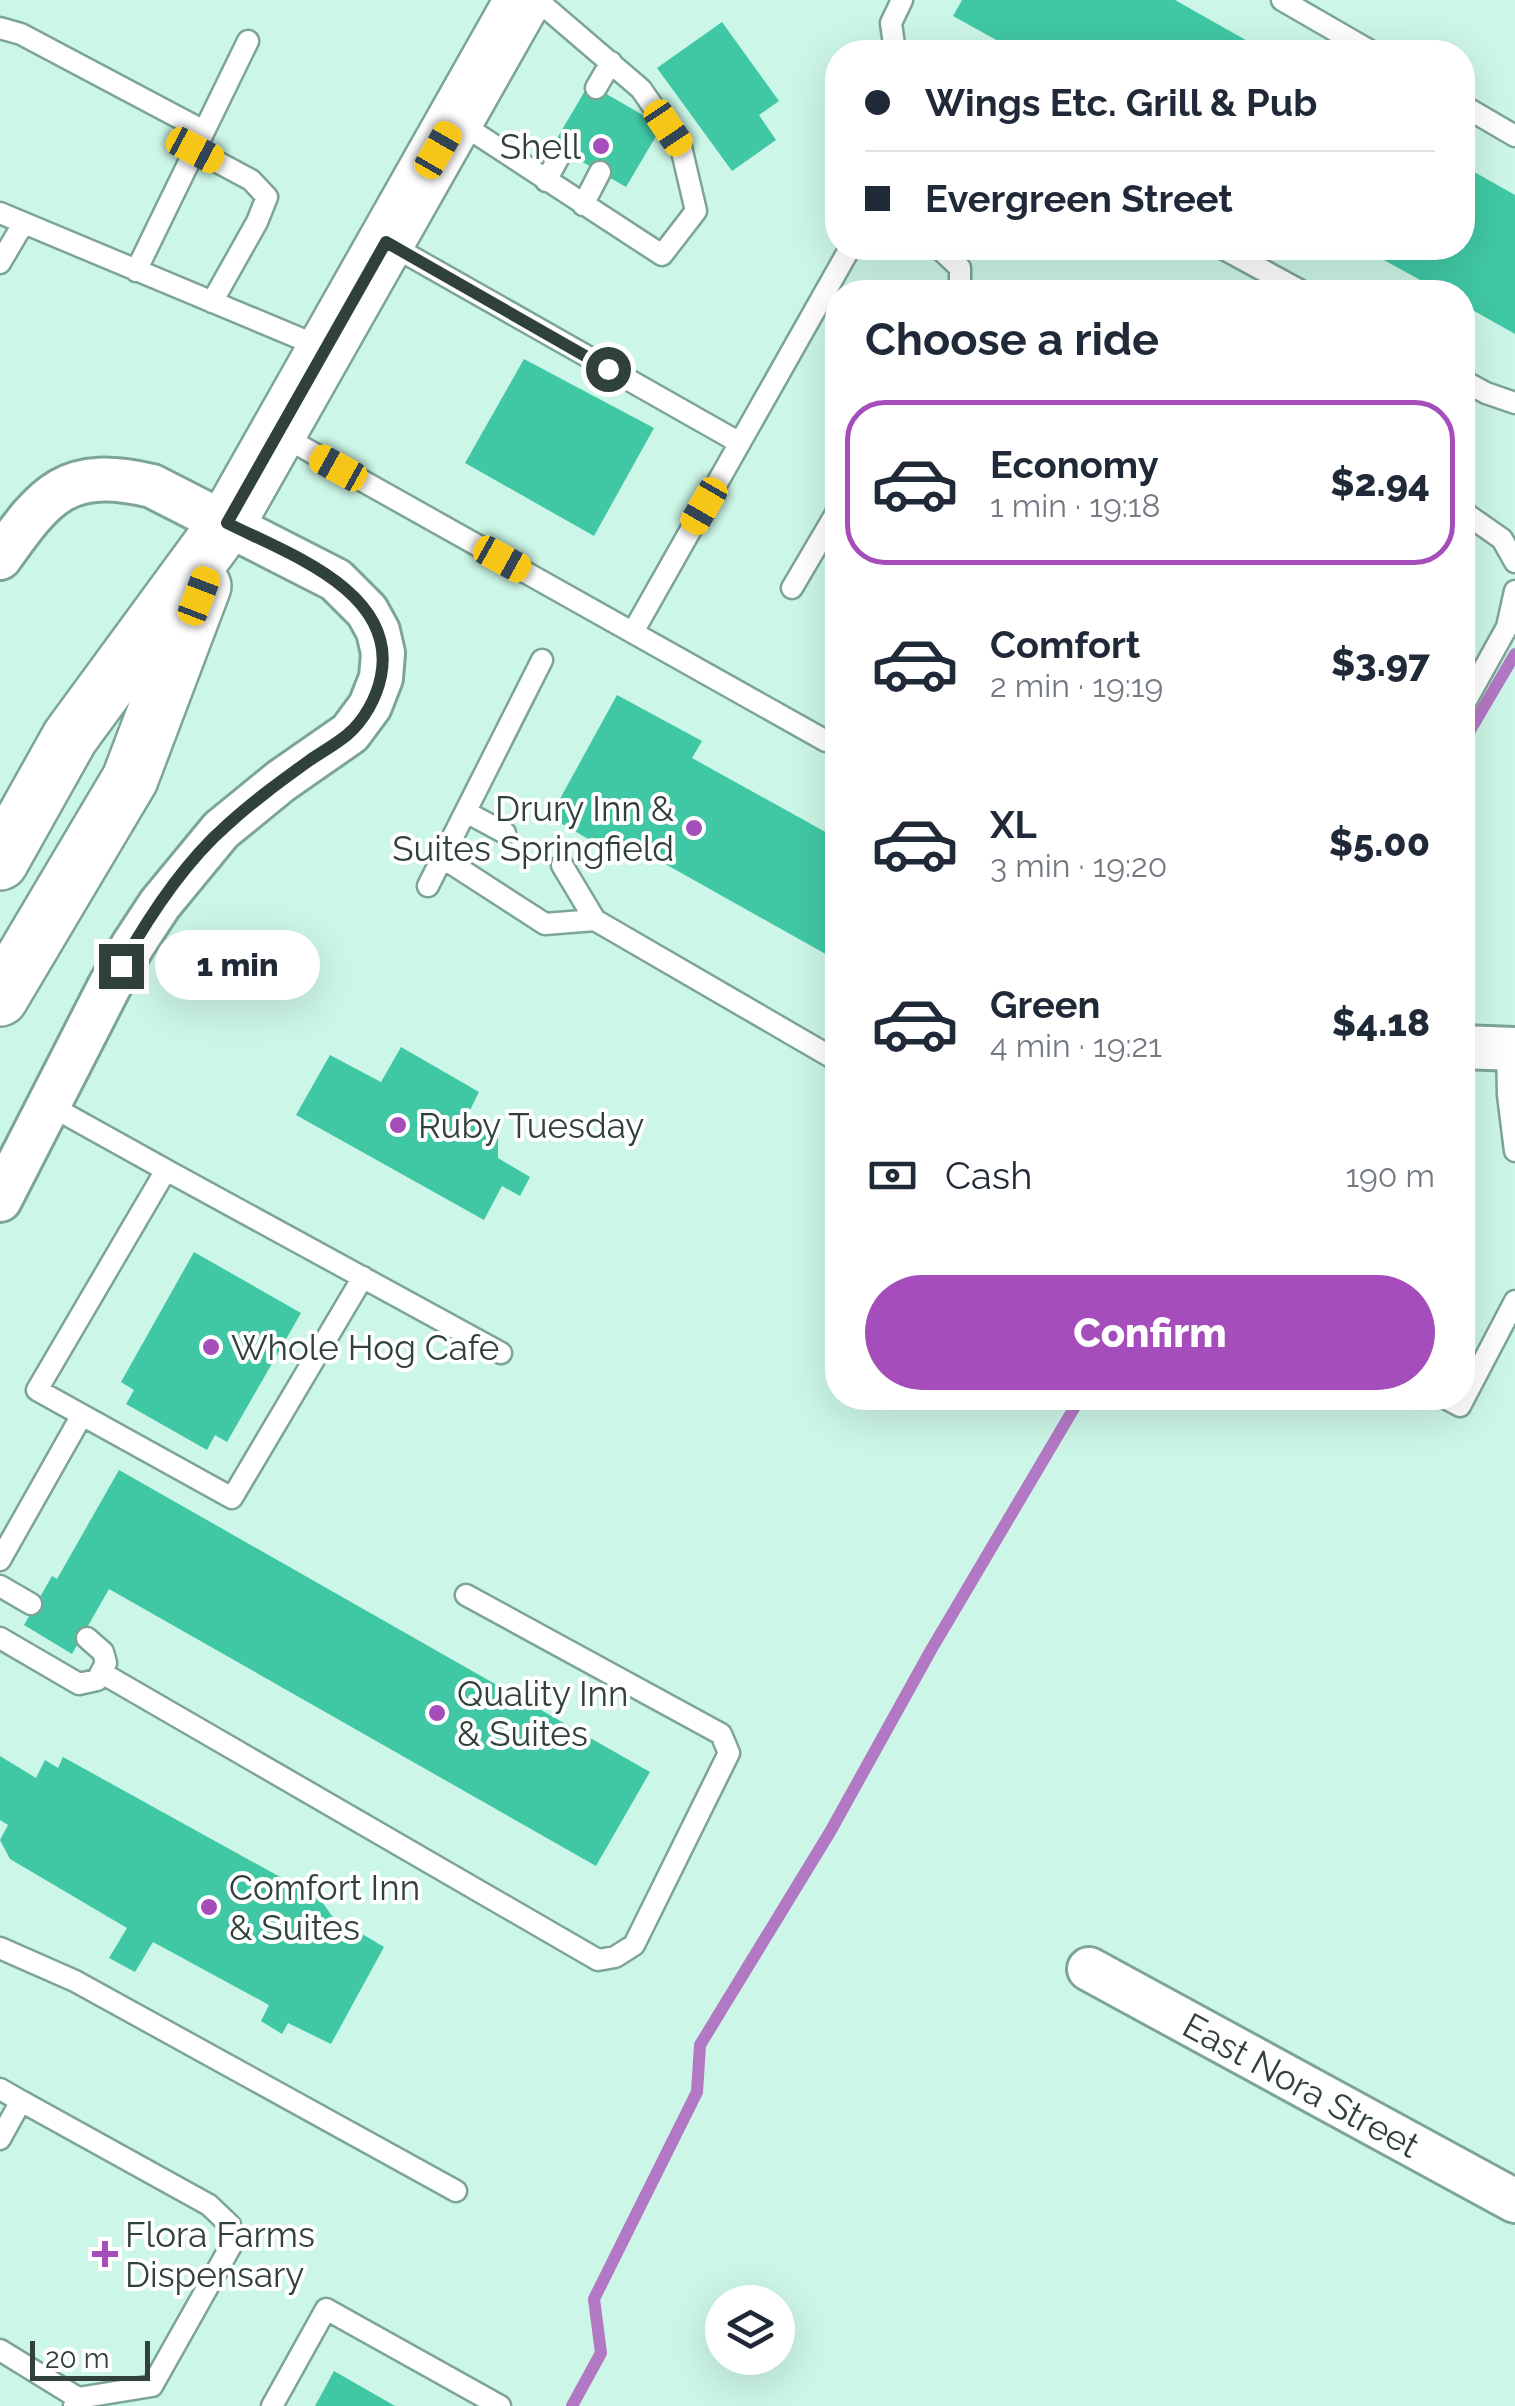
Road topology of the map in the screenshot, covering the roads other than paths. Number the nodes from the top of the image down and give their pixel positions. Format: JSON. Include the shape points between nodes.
{"nodes":[{"id":1,"x":522,"y":0,"type":"edge"},
{"id":2,"x":537,"y":0,"type":"edge"},
{"id":3,"x":902,"y":0,"type":"edge"},
{"id":4,"x":1282,"y":0,"type":"edge"},
{"id":5,"x":0,"y":28,"type":"edge"},
{"id":6,"x":893,"y":40,"type":"edge"},
{"id":7,"x":1351,"y":40,"type":"edge"},
{"id":8,"x":248,"y":42,"type":"dead end"},
{"id":9,"x":611,"y":62,"type":"junction"},
{"id":10,"x":596,"y":88,"type":"dead end"},
{"id":11,"x":641,"y":90,"type":"junction"},
{"id":12,"x":630,"y":108,"type":"dead end"},
{"id":13,"x":1475,"y":113,"type":"edge"},
{"id":14,"x":455,"y":120,"type":"junction"},
{"id":15,"x":204,"y":130,"type":"junction"},
{"id":16,"x":1515,"y":136,"type":"edge"},
{"id":17,"x":195,"y":150,"type":"junction"},
{"id":18,"x":562,"y":151,"type":"dead end"},
{"id":19,"x":600,"y":172,"type":"dead end"},
{"id":20,"x":546,"y":181,"type":"junction"},
{"id":21,"x":583,"y":205,"type":"junction"},
{"id":22,"x":0,"y":213,"type":"edge"},
{"id":23,"x":22,"y":224,"type":"junction"},
{"id":24,"x":386,"y":242,"type":"junction"},
{"id":25,"x":1244,"y":260,"type":"edge"},
{"id":26,"x":0,"y":263,"type":"edge"},
{"id":27,"x":136,"y":271,"type":"junction"},
{"id":28,"x":1282,"y":280,"type":"edge"},
{"id":29,"x":825,"y":292,"type":"edge"},
{"id":30,"x":212,"y":302,"type":"junction"},
{"id":31,"x":324,"y":349,"type":"junction"},
{"id":32,"x":1475,"y":387,"type":"edge"},
{"id":33,"x":1515,"y":404,"type":"edge"},
{"id":34,"x":278,"y":433,"type":"junction"},
{"id":35,"x":740,"y":443,"type":"junction"},
{"id":36,"x":1475,"y":520,"type":"edge"},
{"id":37,"x":227,"y":523,"type":"junction"},
{"id":38,"x":825,"y":532,"type":"edge"},
{"id":39,"x":5,"y":542,"type":"edge"},
{"id":40,"x":1515,"y":562,"type":"edge"},
{"id":41,"x":792,"y":588,"type":"dead end"},
{"id":42,"x":1515,"y":591,"type":"edge"},
{"id":43,"x":633,"y":632,"type":"junction"},
{"id":44,"x":542,"y":660,"type":"dead end"},
{"id":45,"x":1475,"y":685,"type":"edge"},
{"id":46,"x":825,"y":740,"type":"edge"},
{"id":47,"x":466,"y":812,"type":"junction"},
{"id":48,"x":505,"y":834,"type":"dead end"},
{"id":49,"x":443,"y":858,"type":"junction"},
{"id":50,"x":0,"y":862,"type":"edge"},
{"id":51,"x":562,"y":865,"type":"dead end"},
{"id":52,"x":428,"y":886,"type":"dead end"},
{"id":53,"x":595,"y":920,"type":"junction"},
{"id":54,"x":0,"y":998,"type":"edge"},
{"id":55,"x":1475,"y":1047,"type":"edge"},
{"id":56,"x":1511,"y":1048,"type":"edge"},
{"id":57,"x":825,"y":1053,"type":"edge"},
{"id":58,"x":49,"y":1105,"type":"junction"},
{"id":59,"x":1515,"y":1151,"type":"edge"},
{"id":60,"x":166,"y":1170,"type":"junction"},
{"id":61,"x":0,"y":1200,"type":"edge"},
{"id":62,"x":363,"y":1277,"type":"junction"},
{"id":63,"x":1515,"y":1302,"type":"edge"},
{"id":64,"x":502,"y":1353,"type":"dead end"},
{"id":65,"x":1475,"y":1378,"type":"edge"},
{"id":66,"x":82,"y":1415,"type":"junction"},
{"id":67,"x":0,"y":1560,"type":"edge"},
{"id":68,"x":0,"y":1586,"type":"edge"},
{"id":69,"x":466,"y":1595,"type":"dead end"},
{"id":70,"x":31,"y":1604,"type":"dead end"},
{"id":71,"x":0,"y":1638,"type":"edge"},
{"id":72,"x":87,"y":1638,"type":"dead end"},
{"id":73,"x":102,"y":1672,"type":"junction"},
{"id":74,"x":0,"y":1948,"type":"edge"},
{"id":75,"x":1089,"y":1968,"type":"dead end"},
{"id":76,"x":0,"y":2089,"type":"edge"},
{"id":77,"x":21,"y":2101,"type":"junction"},
{"id":78,"x":0,"y":2139,"type":"edge"},
{"id":79,"x":456,"y":2191,"type":"dead end"},
{"id":80,"x":1515,"y":2201,"type":"edge"},
{"id":81,"x":0,"y":2350,"type":"edge"},
{"id":82,"x":76,"y":2402,"type":"edge"},
{"id":83,"x":272,"y":2406,"type":"edge"},
{"id":84,"x":500,"y":2406,"type":"edge"}],
"edges":[{"from":1,"to":14,"type":"main road"},
{"from":2,"to":9,"type":"lane"},
{"from":3,"to":6,"type":"lane","via":[[891,23]]},
{"from":4,"to":7,"type":"lane"},
{"from":5,"to":15,"type":"lane"},
{"from":8,"to":15,"type":"lane"},
{"from":9,"to":10,"type":"lane"},
{"from":9,"to":11,"type":"lane"},
{"from":11,"to":12,"type":"lane"},
{"from":11,"to":21,"type":"lane","via":[[681,147],[696,211],[662,256]]},
{"from":13,"to":16,"type":"lane"},
{"from":14,"to":20,"type":"lane"},
{"from":14,"to":24,"type":"main road"},
{"from":15,"to":17,"type":"lane"},
{"from":17,"to":27,"type":"lane"},
{"from":17,"to":30,"type":"lane","via":[[251,180],[268,197]]},
{"from":18,"to":20,"type":"lane"},
{"from":19,"to":21,"type":"lane"},
{"from":20,"to":21,"type":"lane"},
{"from":22,"to":23,"type":"lane"},
{"from":23,"to":26,"type":"lane"},
{"from":23,"to":27,"type":"lane"},
{"from":24,"to":31,"type":"main road"},
{"from":24,"to":35,"type":"lane"},
{"from":25,"to":28,"type":"lane"},
{"from":27,"to":30,"type":"lane"},
{"from":29,"to":35,"type":"lane"},
{"from":30,"to":31,"type":"lane"},
{"from":31,"to":34,"type":"main road"},
{"from":32,"to":33,"type":"lane"},
{"from":34,"to":37,"type":"main road"},
{"from":34,"to":43,"type":"lane"},
{"from":35,"to":43,"type":"lane"},
{"from":36,"to":40,"type":"lane","via":[[1502,540]]},
{"from":37,"to":39,"type":"street","via":[[152,486],[106,479],[59,491]]},
{"from":37,"to":50,"type":"main road","via":[[70,737]]},
{"from":37,"to":54,"type":"main road","via":[[130,778]]},
{"from":37,"to":58,"type":"street","via":[[318,569],[353,595],[381,642],[378,690],[350,733],[251,805],[190,866],[133,944]]},
{"from":38,"to":41,"type":"lane"},
{"from":42,"to":45,"type":"lane","via":[[1507,627]]},
{"from":43,"to":46,"type":"lane"},
{"from":44,"to":47,"type":"lane"},
{"from":47,"to":48,"type":"lane"},
{"from":47,"to":49,"type":"lane"},
{"from":49,"to":52,"type":"lane"},
{"from":49,"to":53,"type":"lane","via":[[545,924]]},
{"from":51,"to":53,"type":"lane"},
{"from":53,"to":57,"type":"lane"},
{"from":55,"to":56,"type":"street"},
{"from":56,"to":59,"type":"lane"},
{"from":58,"to":60,"type":"lane"},
{"from":58,"to":61,"type":"street"},
{"from":60,"to":62,"type":"lane"},
{"from":60,"to":66,"type":"lane","via":[[37,1390]]},
{"from":62,"to":64,"type":"lane"},
{"from":62,"to":66,"type":"lane","via":[[232,1498]]},
{"from":63,"to":65,"type":"lane"},
{"from":66,"to":67,"type":"lane"},
{"from":68,"to":70,"type":"lane"},
{"from":69,"to":73,"type":"lane","via":[[720,1734],[729,1752],[634,1945],[616,1958],[598,1960]]},
{"from":71,"to":73,"type":"lane","via":[[79,1684]]},
{"from":72,"to":73,"type":"lane","via":[[104,1652]]},
{"from":74,"to":79,"type":"lane","via":[[75,1981]]},
{"from":75,"to":80,"type":"street","name":"East Nora Street"},
{"from":76,"to":77,"type":"lane"},
{"from":77,"to":78,"type":"lane"},
{"from":77,"to":82,"type":"lane","via":[[209,2205],[230,2225],[232,2244],[152,2386]]},
{"from":81,"to":82,"type":"lane"},
{"from":83,"to":84,"type":"lane","via":[[326,2309]]}]}
